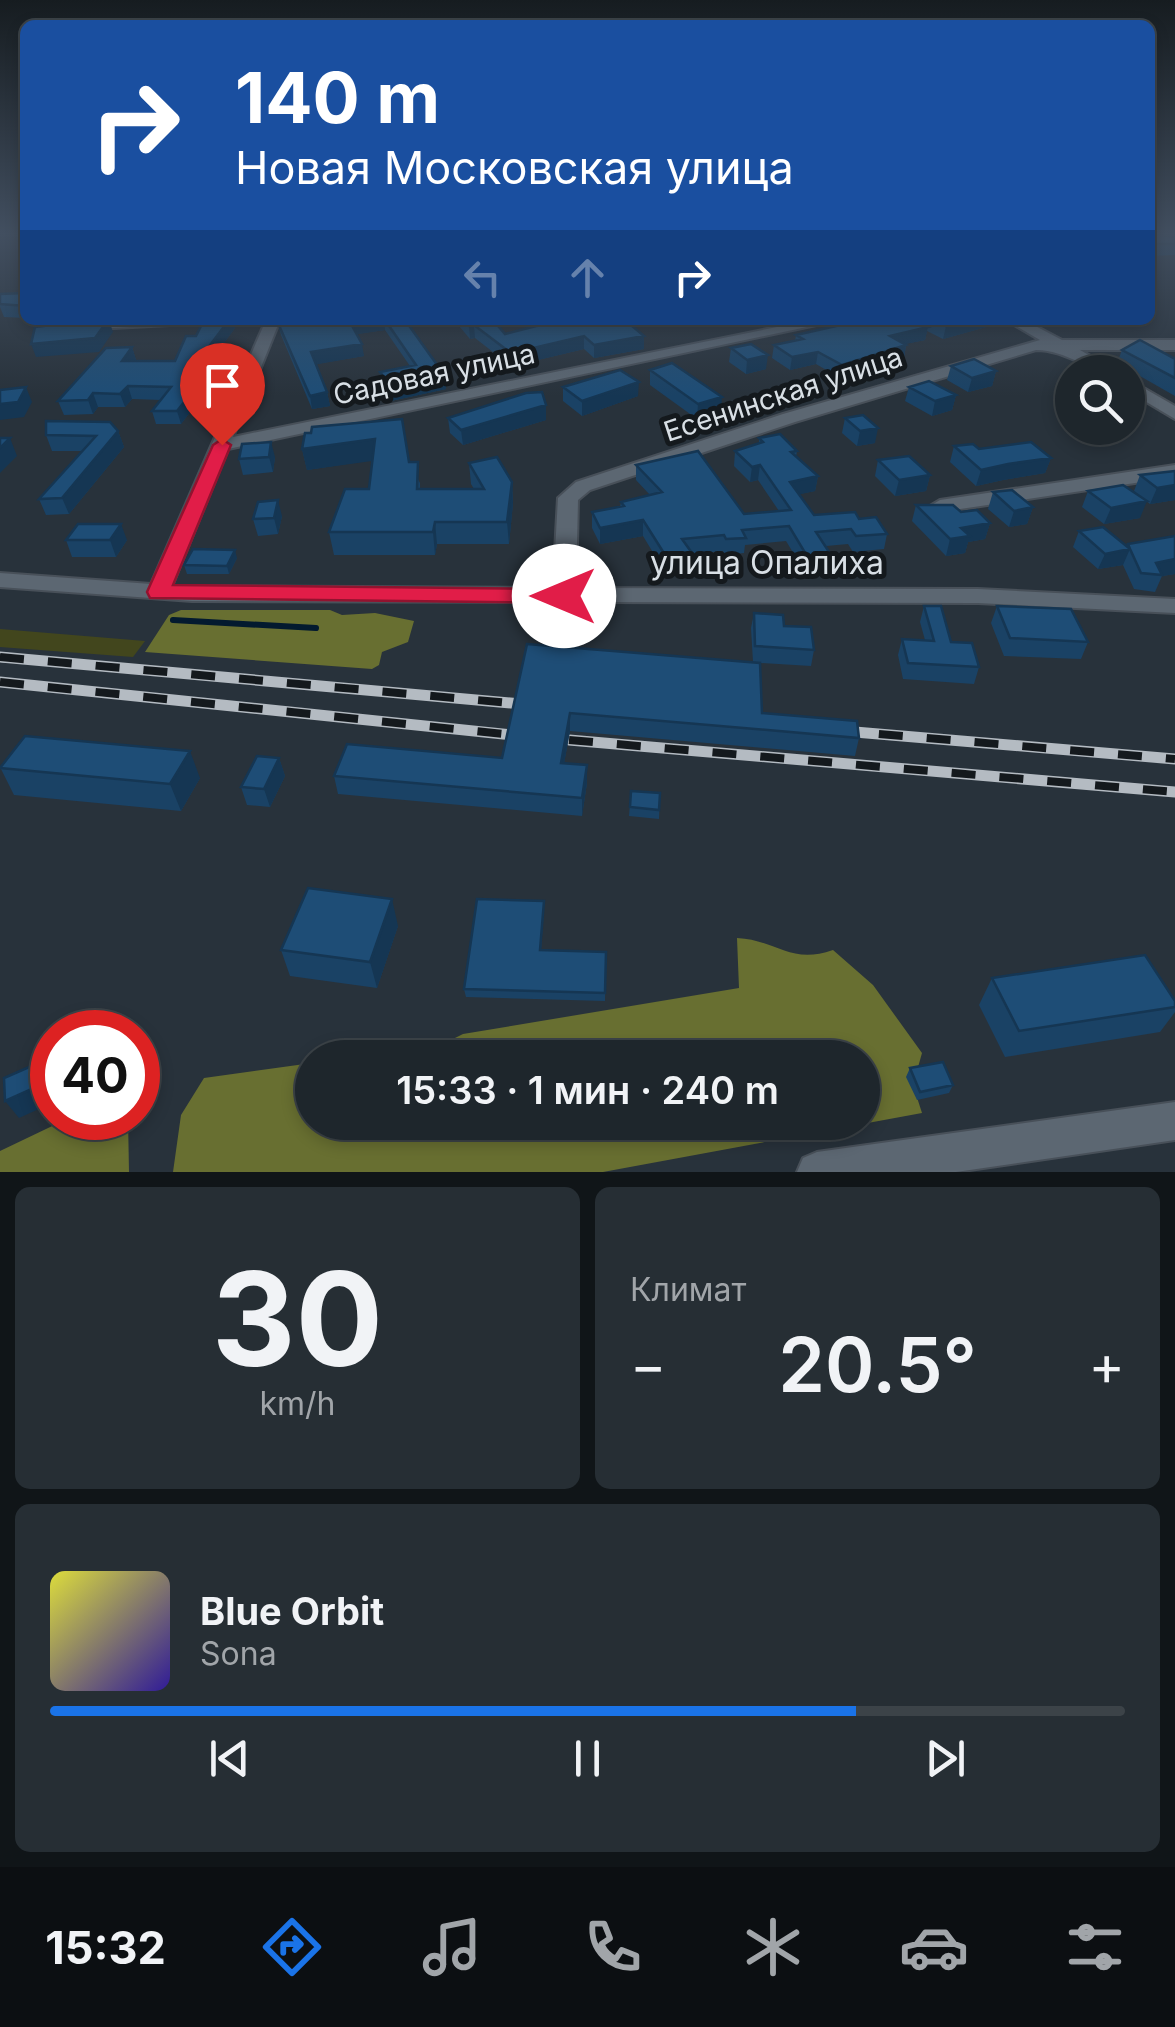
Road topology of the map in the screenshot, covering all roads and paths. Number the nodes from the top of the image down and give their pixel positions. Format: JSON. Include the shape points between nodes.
{"nodes":[{"id":1,"x":271,"y":325,"type":"edge"},
{"id":2,"x":809,"y":325,"type":"edge"},
{"id":3,"x":1024,"y":325,"type":"edge"},
{"id":4,"x":1064,"y":344,"type":"junction"},
{"id":5,"x":1175,"y":345,"type":"edge"},
{"id":6,"x":1082,"y":355,"type":"edge"},
{"id":7,"x":1145,"y":395,"type":"edge"},
{"id":8,"x":1175,"y":414,"type":"edge"},
{"id":9,"x":222,"y":445,"type":"junction"},
{"id":10,"x":1175,"y":471,"type":"edge"},
{"id":11,"x":940,"y":506,"type":"edge"},
{"id":12,"x":0,"y":580,"type":"edge"},
{"id":13,"x":158,"y":592,"type":"junction"},
{"id":14,"x":564,"y":596,"type":"junction"},
{"id":15,"x":1175,"y":606,"type":"edge"},
{"id":16,"x":1175,"y":1121,"type":"edge"},
{"id":17,"x":817,"y":1172,"type":"edge"}],
"edges":[{"from":1,"to":9,"type":"street"},
{"from":2,"to":9,"type":"street","name":"Садовая улица"},
{"from":3,"to":4,"type":"street"},
{"from":4,"to":5,"type":"street","name":"Есенинская улица"},
{"from":4,"to":6,"type":"street"},
{"from":4,"to":14,"type":"street","name":"Есенинская улица","via":[[1035,345],[846,401],[573,491]]},
{"from":7,"to":8,"type":"street"},
{"from":9,"to":13,"type":"street"},
{"from":10,"to":11,"type":"street"},
{"from":12,"to":13,"type":"street","name":"улица Опалиха"},
{"from":13,"to":14,"type":"street","name":"улица Опалиха"},
{"from":14,"to":15,"type":"street","name":"улица Опалиха","via":[[978,596]]},
{"from":16,"to":17,"type":"street"}]}
